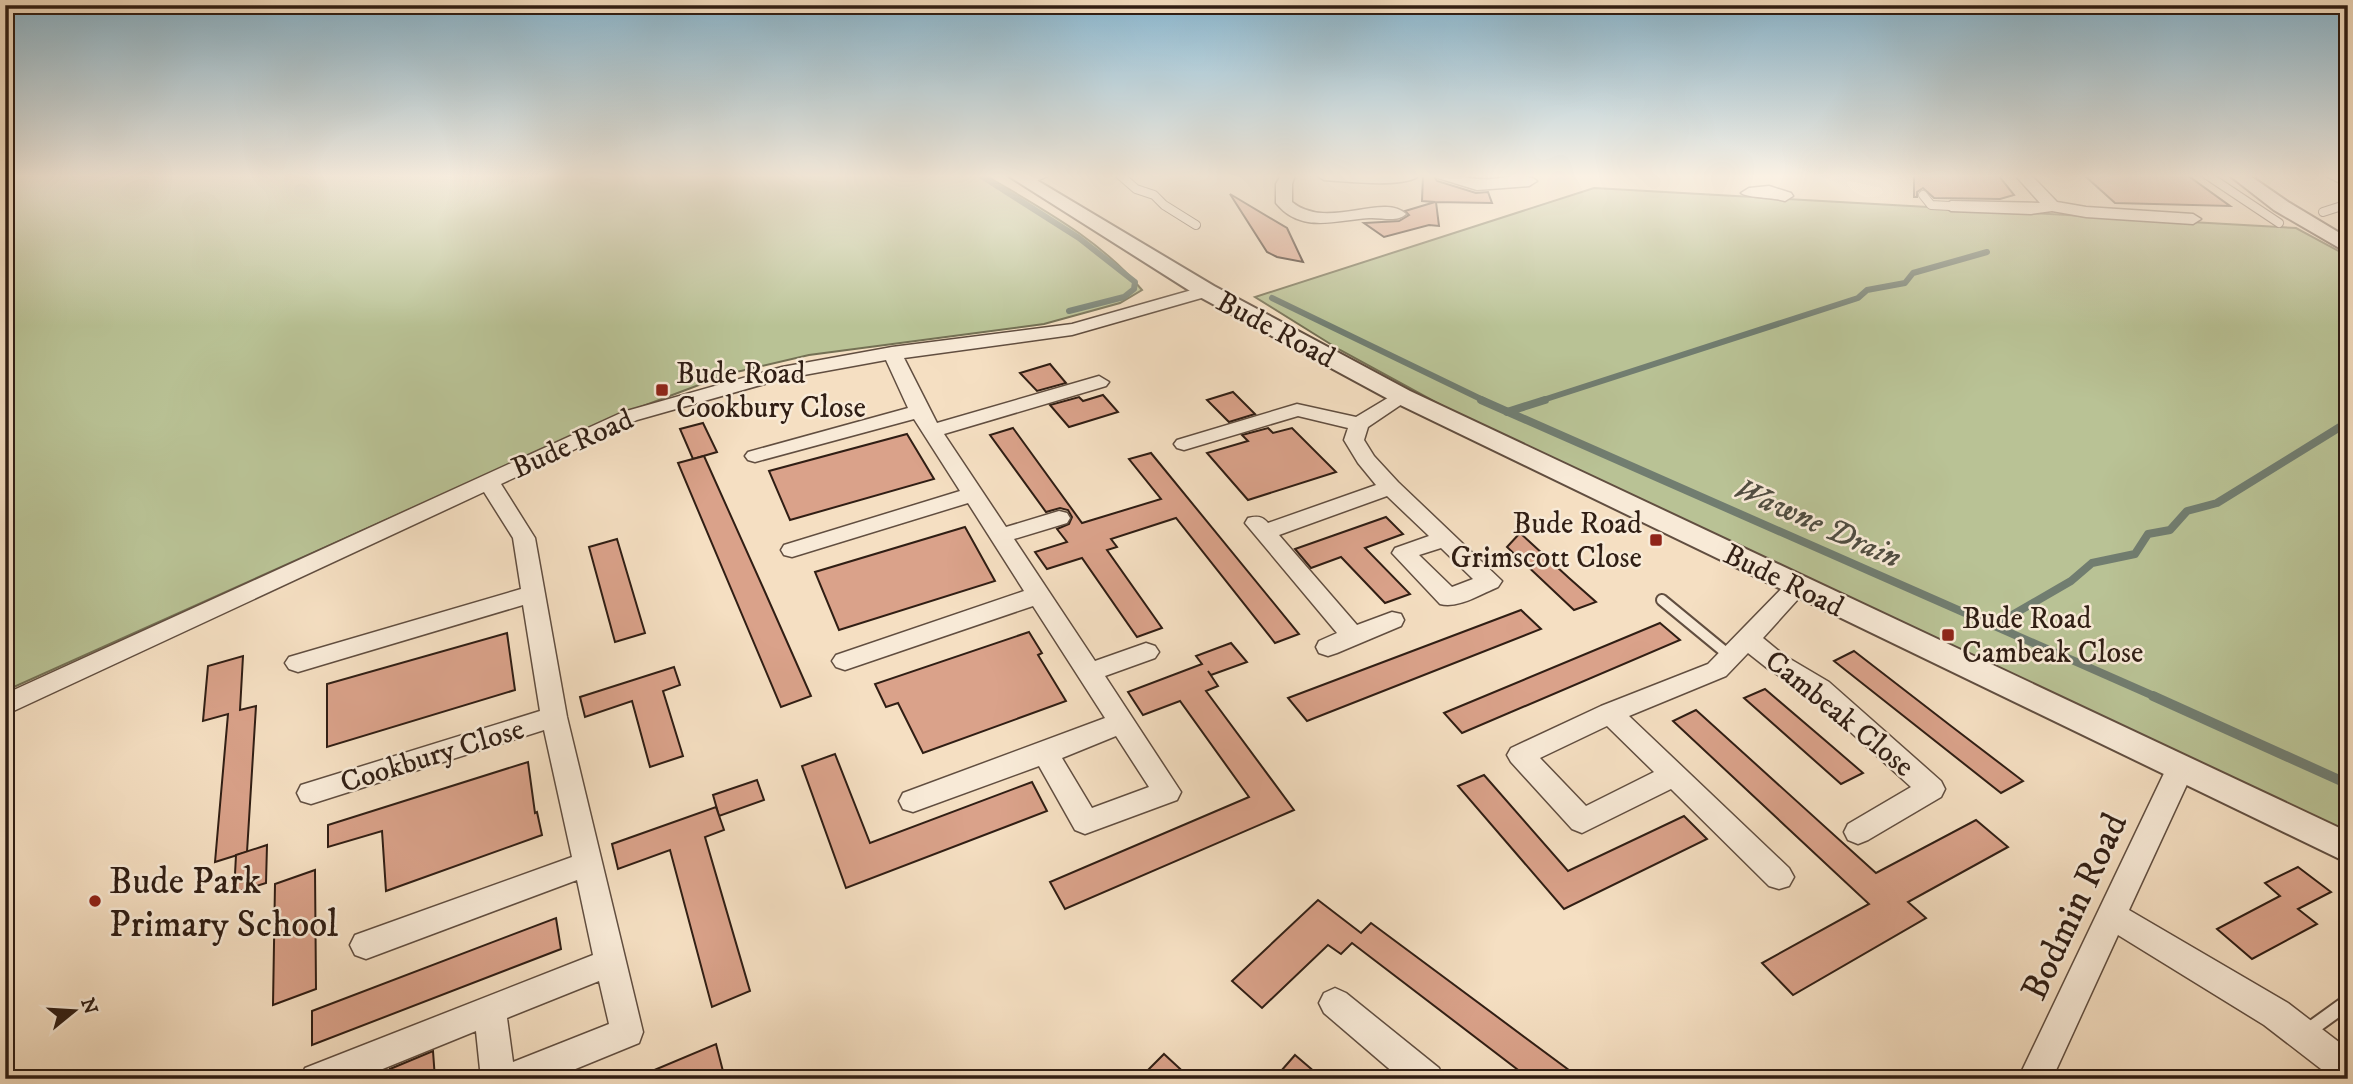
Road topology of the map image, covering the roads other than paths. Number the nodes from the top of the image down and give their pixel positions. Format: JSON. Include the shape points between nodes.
{"nodes":[{"id":1,"x":1105,"y":226,"type":"edge"},
{"id":2,"x":1294,"y":226,"type":"edge"},
{"id":3,"x":2313,"y":226,"type":"edge"},
{"id":4,"x":1289,"y":229,"type":"dead end"},
{"id":5,"x":2348,"y":247,"type":"edge"},
{"id":6,"x":1206,"y":290,"type":"junction"},
{"id":7,"x":892,"y":353,"type":"junction"},
{"id":8,"x":1099,"y":382,"type":"dead end"},
{"id":9,"x":1401,"y":396,"type":"junction"},
{"id":10,"x":919,"y":411,"type":"junction"},
{"id":11,"x":1359,"y":424,"type":"junction"},
{"id":12,"x":932,"y":431,"type":"junction"},
{"id":13,"x":1184,"y":444,"type":"dead end"},
{"id":14,"x":755,"y":456,"type":"dead end"},
{"id":15,"x":488,"y":480,"type":"junction"},
{"id":16,"x":1390,"y":487,"type":"junction"},
{"id":17,"x":973,"y":494,"type":"junction"},
{"id":18,"x":1059,"y":517,"type":"dead end"},
{"id":19,"x":1001,"y":536,"type":"junction"},
{"id":20,"x":1444,"y":538,"type":"dead end"},
{"id":21,"x":792,"y":550,"type":"dead end"},
{"id":22,"x":1797,"y":587,"type":"junction"},
{"id":23,"x":533,"y":594,"type":"junction"},
{"id":24,"x":1039,"y":595,"type":"junction"},
{"id":25,"x":1662,"y":600,"type":"dead end"},
{"id":26,"x":1392,"y":620,"type":"dead end"},
{"id":27,"x":1353,"y":636,"type":"junction"},
{"id":28,"x":1328,"y":647,"type":"dead end"},
{"id":29,"x":1739,"y":647,"type":"junction"},
{"id":30,"x":1146,"y":652,"type":"dead end"},
{"id":31,"x":845,"y":661,"type":"dead end"},
{"id":32,"x":298,"y":663,"type":"dead end"},
{"id":33,"x":1090,"y":672,"type":"junction"},
{"id":34,"x":5,"y":705,"type":"edge"},
{"id":35,"x":1610,"y":713,"type":"junction"},
{"id":36,"x":554,"y":717,"type":"junction"},
{"id":37,"x":1123,"y":722,"type":"junction"},
{"id":38,"x":1045,"y":753,"type":"junction"},
{"id":39,"x":2181,"y":767,"type":"junction"},
{"id":40,"x":1674,"y":775,"type":"junction"},
{"id":41,"x":311,"y":793,"type":"dead end"},
{"id":42,"x":913,"y":801,"type":"dead end"},
{"id":43,"x":1858,"y":832,"type":"dead end"},
{"id":44,"x":2348,"y":848,"type":"edge"},
{"id":45,"x":587,"y":863,"type":"junction"},
{"id":46,"x":1779,"y":877,"type":"dead end"},
{"id":47,"x":2113,"y":916,"type":"junction"},
{"id":48,"x":366,"y":945,"type":"dead end"},
{"id":49,"x":611,"y":962,"type":"junction"},
{"id":50,"x":2348,"y":1002,"type":"edge"},
{"id":51,"x":1335,"y":1003,"type":"dead end"},
{"id":52,"x":490,"y":1010,"type":"junction"},
{"id":53,"x":2303,"y":1034,"type":"junction"},
{"id":54,"x":2348,"y":1069,"type":"edge"},
{"id":55,"x":317,"y":1079,"type":"edge"},
{"id":56,"x":498,"y":1079,"type":"edge"},
{"id":57,"x":512,"y":1079,"type":"edge"},
{"id":58,"x":1427,"y":1079,"type":"edge"},
{"id":59,"x":2035,"y":1079,"type":"edge"}],
"edges":[{"from":1,"to":6,"type":"street"},
{"from":2,"to":4,"type":"street"},
{"from":3,"to":5,"type":"street"},
{"from":6,"to":7,"type":"street","name":"Bude Road","via":[[1135,314],[1053,333]]},
{"from":6,"to":9,"type":"street","name":"Bude Road"},
{"from":7,"to":10,"type":"street"},
{"from":7,"to":15,"type":"street","name":"Bude Road","via":[[804,368],[630,416]]},
{"from":8,"to":12,"type":"street"},
{"from":9,"to":11,"type":"street"},
{"from":9,"to":22,"type":"street","name":"Bude Road"},
{"from":10,"to":12,"type":"street"},
{"from":10,"to":14,"type":"street"},
{"from":11,"to":13,"type":"street","via":[[1297,410]]},
{"from":11,"to":16,"type":"street","via":[[1354,440],[1357,450]]},
{"from":12,"to":17,"type":"street"},
{"from":15,"to":23,"type":"street","name":"Cookbury Close","via":[[524,538]]},
{"from":15,"to":34,"type":"street","name":"Bude Road"},
{"from":16,"to":20,"type":"street"},
{"from":16,"to":27,"type":"street","via":[[1261,528]]},
{"from":17,"to":19,"type":"street"},
{"from":17,"to":21,"type":"street"},
{"from":18,"to":19,"type":"street"},
{"from":19,"to":24,"type":"street"},
{"from":22,"to":29,"type":"street","name":"Cambeak Close"},
{"from":22,"to":39,"type":"street","name":"Bude Road"},
{"from":23,"to":32,"type":"street"},
{"from":23,"to":36,"type":"street","name":"Cookbury Close"},
{"from":24,"to":31,"type":"street"},
{"from":24,"to":33,"type":"street"},
{"from":25,"to":29,"type":"lane"},
{"from":26,"to":27,"type":"street"},
{"from":27,"to":28,"type":"street"},
{"from":29,"to":35,"type":"street","name":"Cambeak Close","via":[[1717,670]]},
{"from":29,"to":43,"type":"street","name":"Cambeak Close","via":[[1776,662],[1820,689],[1931,789]]},
{"from":30,"to":33,"type":"street"},
{"from":33,"to":37,"type":"street"},
{"from":35,"to":40,"type":"street"},
{"from":35,"to":40,"type":"street","name":"Cambeak Close","via":[[1521,755],[1582,821]]},
{"from":36,"to":41,"type":"street","name":"Cookbury Close"},
{"from":36,"to":45,"type":"street","name":"Cookbury Close"},
{"from":37,"to":38,"type":"street"},
{"from":37,"to":38,"type":"street","via":[[1167,792],[1085,822]]},
{"from":38,"to":42,"type":"street"},
{"from":39,"to":44,"type":"street","name":"Bude Road"},
{"from":39,"to":47,"type":"street","name":"Bodmin Road"},
{"from":40,"to":46,"type":"street"},
{"from":45,"to":48,"type":"street"},
{"from":45,"to":49,"type":"street","name":"Cookbury Close"},
{"from":47,"to":53,"type":"street"},
{"from":47,"to":59,"type":"street","name":"Bodmin Road"},
{"from":49,"to":52,"type":"street"},
{"from":49,"to":57,"type":"street","name":"Cookbury Close","via":[[627,1032]]},
{"from":50,"to":53,"type":"lane"},
{"from":51,"to":58,"type":"street"},
{"from":52,"to":55,"type":"street"},
{"from":52,"to":56,"type":"street"},
{"from":53,"to":54,"type":"street"}]}
